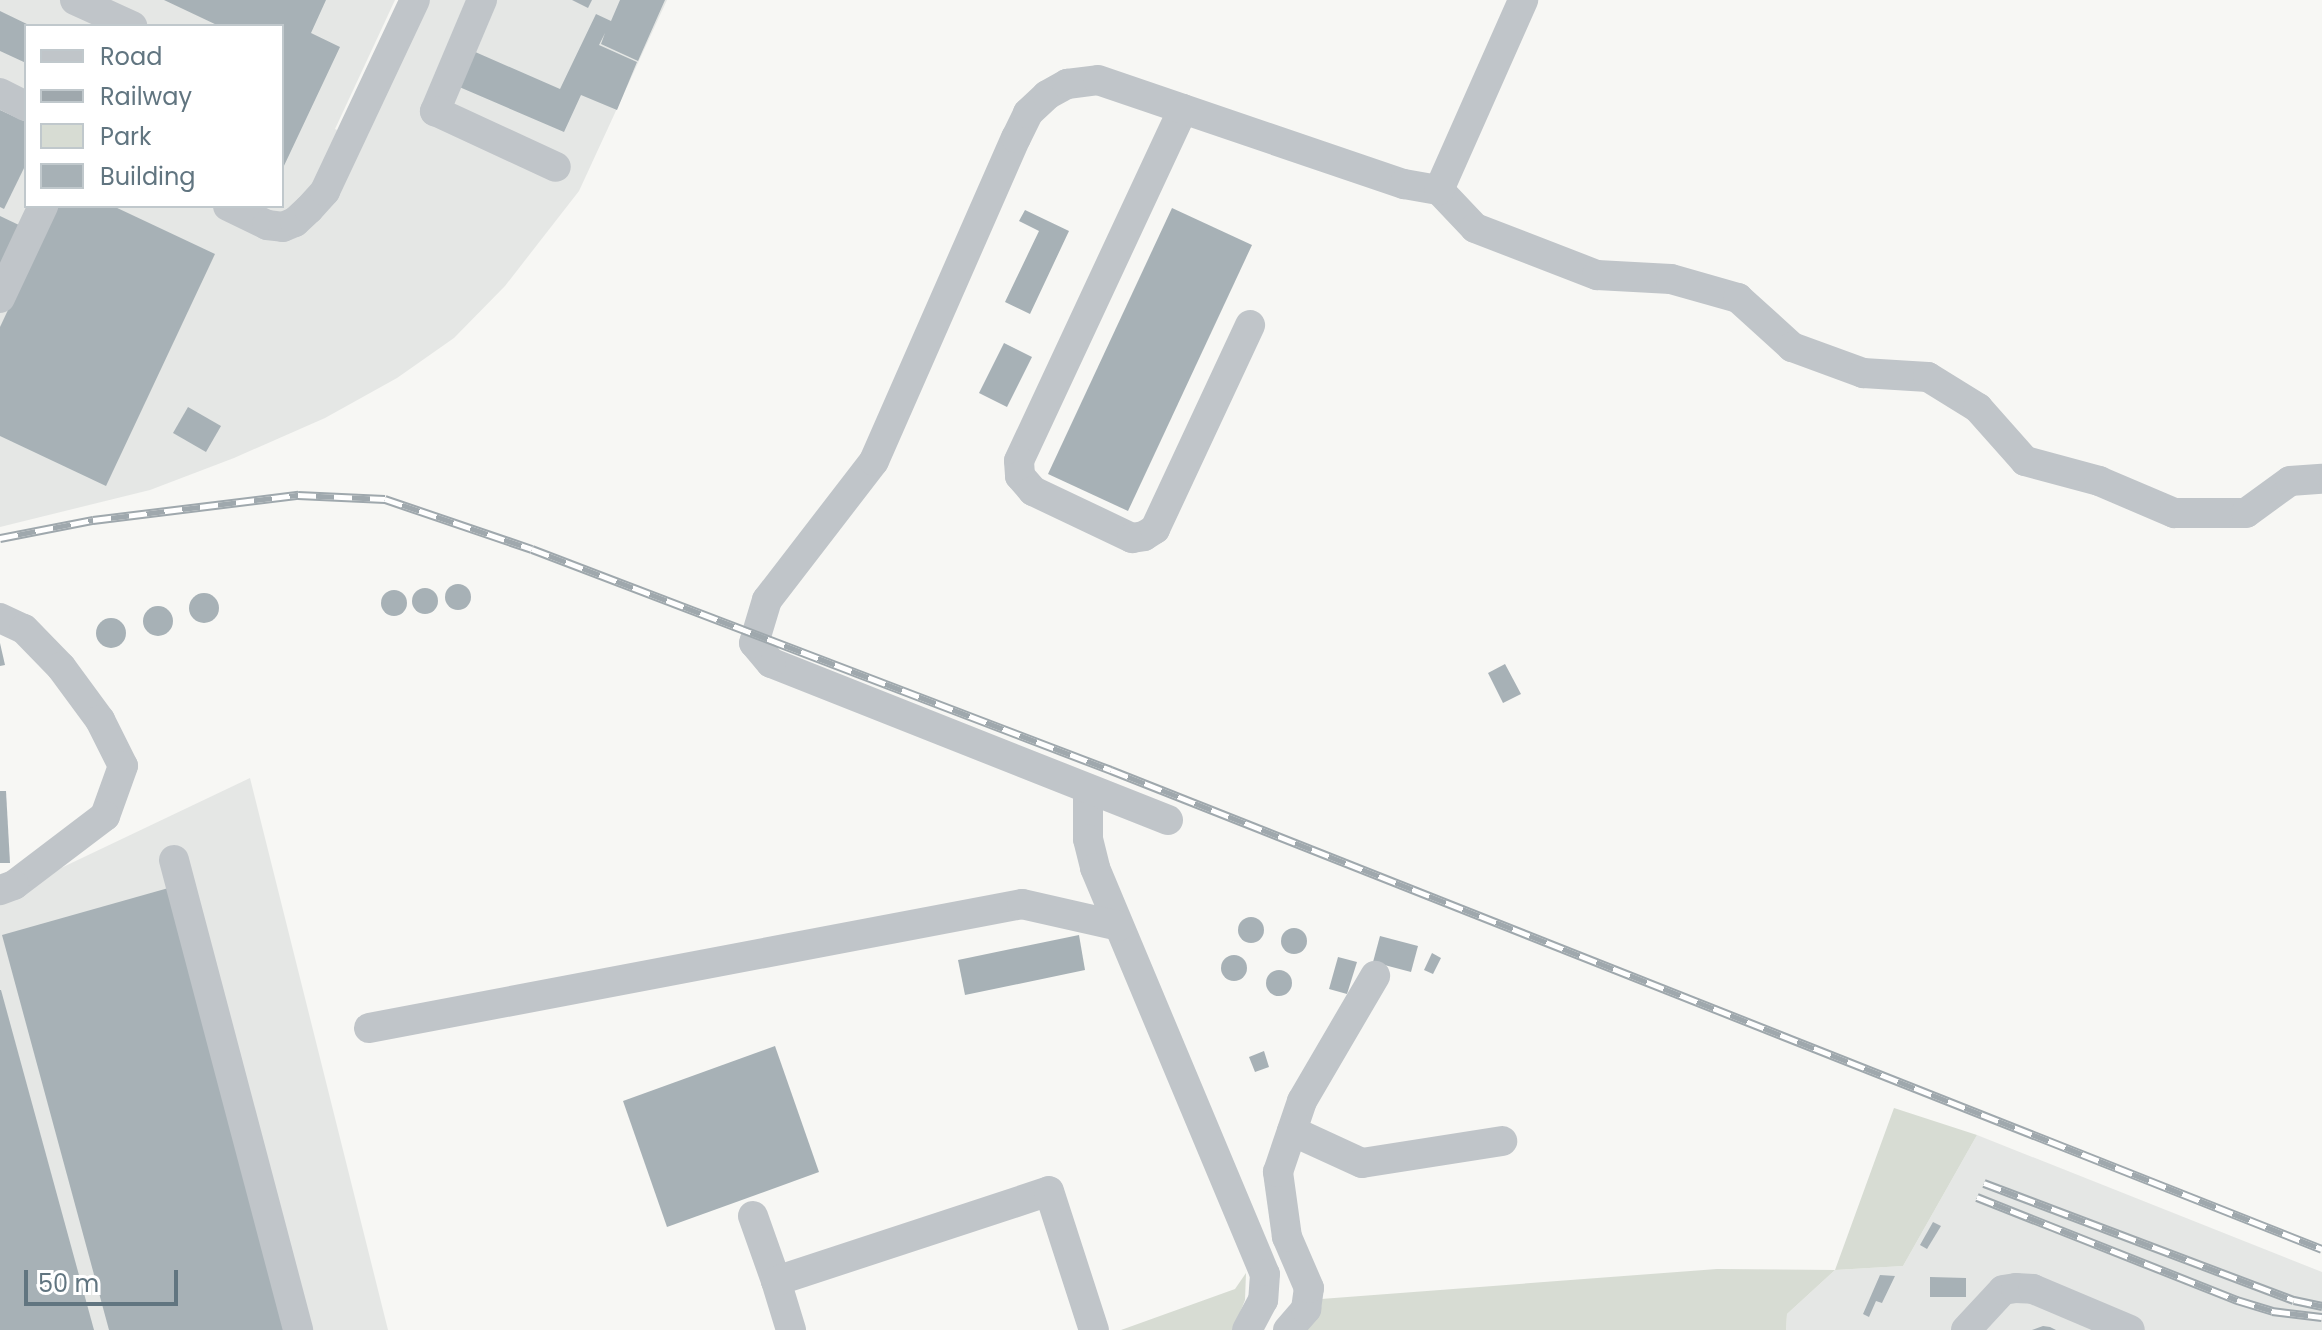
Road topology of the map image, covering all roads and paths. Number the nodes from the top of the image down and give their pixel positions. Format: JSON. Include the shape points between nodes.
{"nodes":[{"id":1,"x":75,"y":0,"type":"edge"},
{"id":2,"x":415,"y":0,"type":"edge"},
{"id":3,"x":482,"y":0,"type":"edge"},
{"id":4,"x":1523,"y":0,"type":"edge"},
{"id":5,"x":128,"y":24,"type":"edge"},
{"id":6,"x":0,"y":93,"type":"edge"},
{"id":7,"x":24,"y":105,"type":"edge"},
{"id":8,"x":1183,"y":109,"type":"junction"},
{"id":9,"x":556,"y":167,"type":"dead end"},
{"id":10,"x":1439,"y":190,"type":"junction"},
{"id":11,"x":42,"y":208,"type":"edge"},
{"id":12,"x":232,"y":208,"type":"edge"},
{"id":13,"x":0,"y":298,"type":"edge"},
{"id":14,"x":1250,"y":325,"type":"dead end"},
{"id":15,"x":2322,"y":479,"type":"edge"},
{"id":16,"x":0,"y":618,"type":"edge"},
{"id":17,"x":1088,"y":789,"type":"junction"},
{"id":18,"x":1168,"y":820,"type":"dead end"},
{"id":19,"x":174,"y":860,"type":"dead end"},
{"id":20,"x":0,"y":890,"type":"edge"},
{"id":21,"x":1119,"y":926,"type":"junction"},
{"id":22,"x":1375,"y":976,"type":"dead end"},
{"id":23,"x":369,"y":1028,"type":"dead end"},
{"id":24,"x":1292,"y":1131,"type":"junction"},
{"id":25,"x":1502,"y":1141,"type":"dead end"},
{"id":26,"x":753,"y":1216,"type":"dead end"},
{"id":27,"x":776,"y":1281,"type":"junction"},
{"id":28,"x":298,"y":1330,"type":"edge"},
{"id":29,"x":791,"y":1330,"type":"edge"},
{"id":30,"x":1094,"y":1330,"type":"edge"},
{"id":31,"x":1247,"y":1330,"type":"edge"},
{"id":32,"x":1288,"y":1330,"type":"edge"},
{"id":33,"x":1966,"y":1330,"type":"edge"},
{"id":34,"x":2130,"y":1330,"type":"edge"}],
"edges":[{"from":1,"to":5,"type":"street"},
{"from":2,"to":12,"type":"street","via":[[325,191],[295,222],[283,227]]},
{"from":3,"to":9,"type":"street","via":[[435,111]]},
{"from":4,"to":10,"type":"street"},
{"from":6,"to":7,"type":"street"},
{"from":8,"to":10,"type":"street","via":[[1404,184]]},
{"from":8,"to":14,"type":"street","via":[[1019,461],[1020,476],[1033,491],[1132,538],[1155,529]]},
{"from":8,"to":17,"type":"street","via":[[1098,80],[1067,84],[1028,113],[874,461],[767,600],[754,643],[771,663]]},
{"from":10,"to":15,"type":"street","via":[[1475,228],[1597,275],[1671,279],[1738,298],[1792,347],[1863,373],[1928,377],[1978,408],[2025,461],[2099,481],[2174,513],[2246,513],[2290,481]]},
{"from":11,"to":13,"type":"street"},
{"from":16,"to":20,"type":"street","via":[[24,629],[61,667],[100,720],[123,766],[105,816],[52,859]]},
{"from":17,"to":18,"type":"street"},
{"from":17,"to":21,"type":"street","via":[[1088,839]]},
{"from":19,"to":28,"type":"street"},
{"from":21,"to":23,"type":"street","via":[[1022,904]]},
{"from":21,"to":31,"type":"street","via":[[1265,1274],[1263,1300]]},
{"from":22,"to":24,"type":"street","via":[[1302,1101]]},
{"from":24,"to":25,"type":"street","via":[[1362,1163]]},
{"from":24,"to":32,"type":"street","via":[[1278,1189],[1287,1237],[1309,1288],[1306,1309]]},
{"from":26,"to":27,"type":"street"},
{"from":27,"to":29,"type":"street"},
{"from":27,"to":30,"type":"street","via":[[1049,1191]]},
{"from":33,"to":34,"type":"street","via":[[2003,1290],[2016,1288],[2048,1294]]}]}
